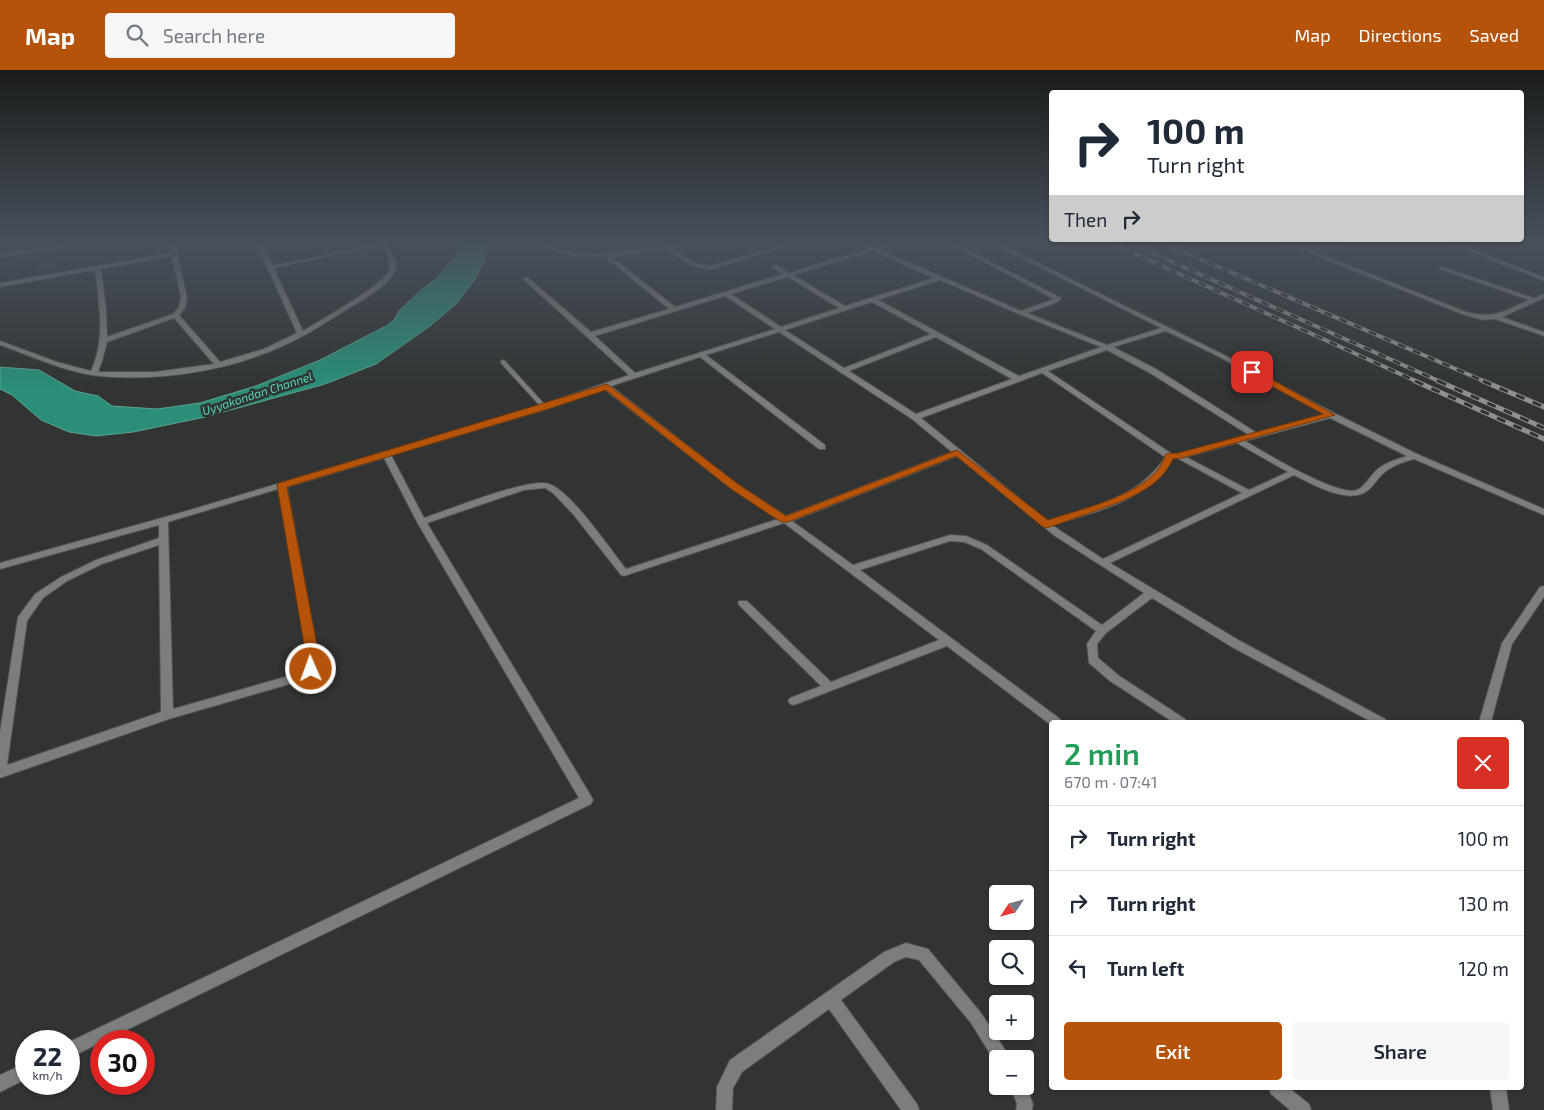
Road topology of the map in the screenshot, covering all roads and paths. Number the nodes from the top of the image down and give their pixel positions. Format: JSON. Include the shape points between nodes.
{"nodes":[{"id":1,"x":100,"y":292,"type":"edge"},
{"id":2,"x":183,"y":292,"type":"edge"},
{"id":3,"x":282,"y":292,"type":"edge"},
{"id":4,"x":370,"y":292,"type":"edge"},
{"id":5,"x":540,"y":292,"type":"edge"},
{"id":6,"x":651,"y":292,"type":"edge"},
{"id":7,"x":735,"y":292,"type":"edge"},
{"id":8,"x":815,"y":292,"type":"edge"},
{"id":9,"x":899,"y":292,"type":"edge"},
{"id":10,"x":972,"y":292,"type":"edge"},
{"id":11,"x":1045,"y":292,"type":"edge"},
{"id":12,"x":1091,"y":292,"type":"edge"},
{"id":13,"x":1411,"y":292,"type":"edge"},
{"id":14,"x":1509,"y":292,"type":"edge"},
{"id":15,"x":726,"y":294,"type":"junction"},
{"id":16,"x":1544,"y":296,"type":"edge"},
{"id":17,"x":874,"y":300,"type":"junction"},
{"id":18,"x":1534,"y":300,"type":"junction"},
{"id":19,"x":845,"y":309,"type":"junction"},
{"id":20,"x":674,"y":310,"type":"junction"},
{"id":21,"x":1021,"y":312,"type":"junction"},
{"id":22,"x":174,"y":315,"type":"junction"},
{"id":23,"x":1496,"y":317,"type":"junction"},
{"id":24,"x":1166,"y":329,"type":"junction"},
{"id":25,"x":780,"y":330,"type":"junction"},
{"id":26,"x":302,"y":334,"type":"junction"},
{"id":27,"x":936,"y":334,"type":"junction"},
{"id":28,"x":1544,"y":334,"type":"edge"},
{"id":29,"x":590,"y":335,"type":"junction"},
{"id":30,"x":105,"y":340,"type":"junction"},
{"id":31,"x":0,"y":343,"type":"edge"},
{"id":32,"x":1107,"y":347,"type":"junction"},
{"id":33,"x":701,"y":355,"type":"junction"},
{"id":34,"x":503,"y":362,"type":"dead end"},
{"id":35,"x":218,"y":364,"type":"junction"},
{"id":36,"x":844,"y":370,"type":"junction"},
{"id":37,"x":1042,"y":370,"type":"junction"},
{"id":38,"x":93,"y":374,"type":"junction"},
{"id":39,"x":634,"y":376,"type":"junction"},
{"id":40,"x":1018,"y":379,"type":"junction"},
{"id":41,"x":607,"y":387,"type":"junction"},
{"id":42,"x":544,"y":407,"type":"junction"},
{"id":43,"x":1331,"y":415,"type":"junction"},
{"id":44,"x":915,"y":417,"type":"junction"},
{"id":45,"x":1255,"y":435,"type":"junction"},
{"id":46,"x":1238,"y":440,"type":"junction"},
{"id":47,"x":822,"y":447,"type":"dead end"},
{"id":48,"x":957,"y":452,"type":"junction"},
{"id":49,"x":386,"y":454,"type":"junction"},
{"id":50,"x":1174,"y":456,"type":"junction"},
{"id":51,"x":1414,"y":456,"type":"junction"},
{"id":52,"x":1294,"y":472,"type":"junction"},
{"id":53,"x":282,"y":485,"type":"junction"},
{"id":54,"x":1249,"y":494,"type":"junction"},
{"id":55,"x":1544,"y":512,"type":"edge"},
{"id":56,"x":163,"y":520,"type":"junction"},
{"id":57,"x":785,"y":520,"type":"junction"},
{"id":58,"x":422,"y":522,"type":"junction"},
{"id":59,"x":1046,"y":524,"type":"junction"},
{"id":60,"x":163,"y":540,"type":"junction"},
{"id":61,"x":1102,"y":563,"type":"junction"},
{"id":62,"x":0,"y":566,"type":"edge"},
{"id":63,"x":852,"y":569,"type":"junction"},
{"id":64,"x":1544,"y":588,"type":"edge"},
{"id":65,"x":1150,"y":592,"type":"junction"},
{"id":66,"x":743,"y":604,"type":"dead end"},
{"id":67,"x":1102,"y":630,"type":"junction"},
{"id":68,"x":948,"y":641,"type":"junction"},
{"id":69,"x":829,"y":687,"type":"junction"},
{"id":70,"x":794,"y":701,"type":"dead end"},
{"id":71,"x":167,"y":715,"type":"junction"},
{"id":72,"x":1053,"y":720,"type":"edge"},
{"id":73,"x":1178,"y":720,"type":"edge"},
{"id":74,"x":1377,"y":720,"type":"edge"},
{"id":75,"x":1486,"y":720,"type":"edge"},
{"id":76,"x":0,"y":773,"type":"edge"},
{"id":77,"x":831,"y":998,"type":"junction"},
{"id":78,"x":80,"y":1045,"type":"edge"},
{"id":79,"x":997,"y":1050,"type":"edge"},
{"id":80,"x":15,"y":1076,"type":"edge"},
{"id":81,"x":0,"y":1084,"type":"edge"},
{"id":82,"x":1279,"y":1090,"type":"edge"},
{"id":83,"x":1498,"y":1090,"type":"edge"},
{"id":84,"x":1022,"y":1095,"type":"edge"},
{"id":85,"x":724,"y":1110,"type":"edge"},
{"id":86,"x":911,"y":1110,"type":"edge"},
{"id":87,"x":1024,"y":1110,"type":"edge"},
{"id":88,"x":1303,"y":1110,"type":"edge"},
{"id":89,"x":1500,"y":1110,"type":"edge"}],
"edges":[{"from":1,"to":30,"type":"street"},
{"from":2,"to":22,"type":"street","via":[[182,308]]},
{"from":3,"to":26,"type":"street"},
{"from":4,"to":26,"type":"street"},
{"from":5,"to":29,"type":"street"},
{"from":6,"to":20,"type":"street"},
{"from":7,"to":15,"type":"street"},
{"from":8,"to":19,"type":"street"},
{"from":9,"to":17,"type":"street"},
{"from":10,"to":21,"type":"street"},
{"from":11,"to":21,"type":"street","via":[[1058,298],[1056,301]]},
{"from":12,"to":24,"type":"street"},
{"from":13,"to":23,"type":"street","via":[[1483,318]]},
{"from":14,"to":18,"type":"street"},
{"from":15,"to":20,"type":"street"},
{"from":15,"to":25,"type":"street"},
{"from":16,"to":18,"type":"street"},
{"from":17,"to":19,"type":"street"},
{"from":17,"to":27,"type":"street"},
{"from":18,"to":23,"type":"street"},
{"from":19,"to":25,"type":"street"},
{"from":20,"to":29,"type":"street"},
{"from":21,"to":32,"type":"street"},
{"from":22,"to":30,"type":"street"},
{"from":22,"to":35,"type":"street"},
{"from":23,"to":28,"type":"street"},
{"from":24,"to":32,"type":"street"},
{"from":24,"to":43,"type":"street"},
{"from":25,"to":33,"type":"street"},
{"from":25,"to":36,"type":"street"},
{"from":26,"to":35,"type":"street","via":[[270,349]]},
{"from":27,"to":36,"type":"street"},
{"from":27,"to":40,"type":"street"},
{"from":29,"to":39,"type":"street"},
{"from":30,"to":38,"type":"street","via":[[101,361]]},
{"from":31,"to":38,"type":"street","via":[[71,370]]},
{"from":32,"to":37,"type":"street"},
{"from":32,"to":45,"type":"street","via":[[1153,370]]},
{"from":33,"to":39,"type":"street"},
{"from":33,"to":47,"type":"street"},
{"from":34,"to":42,"type":"lane"},
{"from":35,"to":38,"type":"street","via":[[136,375]]},
{"from":36,"to":44,"type":"street"},
{"from":37,"to":40,"type":"street"},
{"from":37,"to":50,"type":"street"},
{"from":39,"to":41,"type":"street"},
{"from":40,"to":44,"type":"street"},
{"from":41,"to":42,"type":"street"},
{"from":41,"to":57,"type":"street","via":[[734,486]]},
{"from":42,"to":49,"type":"street"},
{"from":43,"to":45,"type":"street"},
{"from":43,"to":51,"type":"street"},
{"from":44,"to":48,"type":"street"},
{"from":45,"to":46,"type":"street"},
{"from":46,"to":50,"type":"street"},
{"from":46,"to":52,"type":"street"},
{"from":48,"to":57,"type":"street"},
{"from":48,"to":59,"type":"street"},
{"from":49,"to":53,"type":"street"},
{"from":49,"to":58,"type":"street"},
{"from":50,"to":54,"type":"street"},
{"from":50,"to":59,"type":"street","via":[[1149,483],[1135,491]]},
{"from":51,"to":52,"type":"street","via":[[1383,470],[1366,488],[1355,494],[1335,490]]},
{"from":51,"to":55,"type":"street"},
{"from":52,"to":54,"type":"street"},
{"from":53,"to":56,"type":"street"},
{"from":53,"to":71,"type":"street","via":[[312,656],[311,669],[296,678]]},
{"from":54,"to":61,"type":"street"},
{"from":56,"to":60,"type":"street"},
{"from":56,"to":62,"type":"street"},
{"from":57,"to":58,"type":"street","via":[[624,573],[564,498],[549,487],[537,484],[521,488]]},
{"from":57,"to":63,"type":"street"},
{"from":58,"to":78,"type":"street","via":[[587,800]]},
{"from":59,"to":61,"type":"street"},
{"from":60,"to":71,"type":"street"},
{"from":60,"to":76,"type":"street","via":[[99,562],[64,579],[39,596],[22,620]]},
{"from":61,"to":65,"type":"street"},
{"from":63,"to":67,"type":"street","via":[[950,538],[966,539],[1014,566]]},
{"from":63,"to":68,"type":"street"},
{"from":64,"to":75,"type":"street","via":[[1507,643]]},
{"from":65,"to":67,"type":"street"},
{"from":65,"to":74,"type":"street","via":[[1236,644]]},
{"from":66,"to":69,"type":"street"},
{"from":67,"to":73,"type":"street","via":[[1092,644],[1093,660],[1114,678]]},
{"from":68,"to":69,"type":"street"},
{"from":68,"to":72,"type":"street"},
{"from":69,"to":70,"type":"street"},
{"from":71,"to":76,"type":"street"},
{"from":77,"to":79,"type":"street","via":[[889,957],[906,950],[923,954],[976,1018]]},
{"from":77,"to":85,"type":"street","via":[[736,1066],[725,1087]]},
{"from":77,"to":86,"type":"street"},
{"from":80,"to":81,"type":"street"},
{"from":82,"to":88,"type":"street"},
{"from":83,"to":89,"type":"street"},
{"from":84,"to":87,"type":"street"}]}
